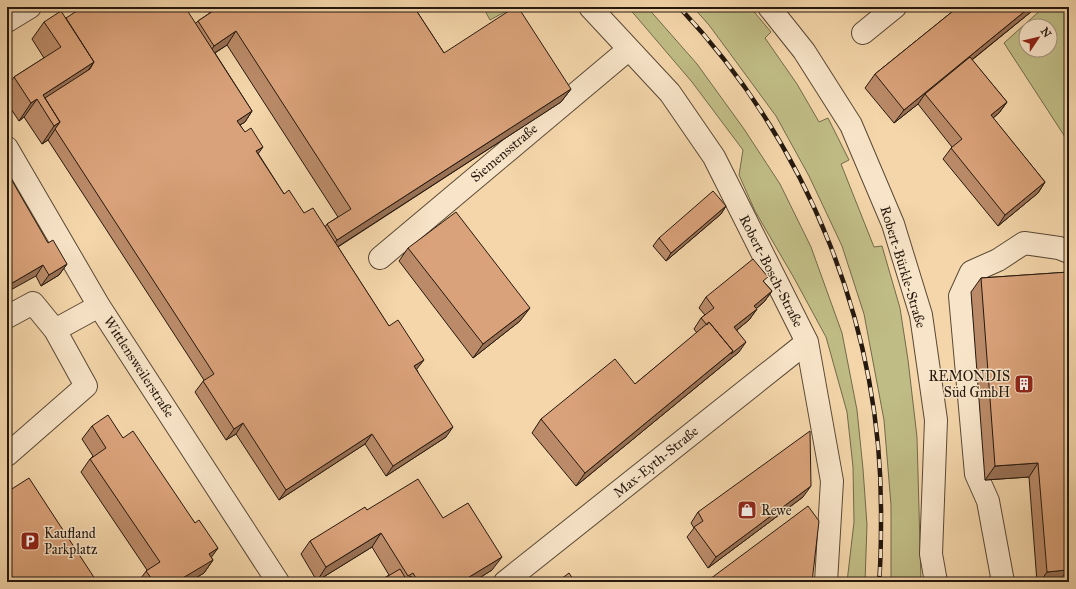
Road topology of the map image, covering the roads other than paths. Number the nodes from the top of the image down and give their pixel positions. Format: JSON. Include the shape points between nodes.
{"nodes":[{"id":1,"x":30,"y":7,"type":"edge"},
{"id":2,"x":590,"y":7,"type":"edge"},
{"id":3,"x":769,"y":7,"type":"edge"},
{"id":4,"x":895,"y":7,"type":"edge"},
{"id":5,"x":7,"y":21,"type":"edge"},
{"id":6,"x":862,"y":33,"type":"dead end"},
{"id":7,"x":629,"y":49,"type":"junction"},
{"id":8,"x":7,"y":148,"type":"edge"},
{"id":9,"x":1069,"y":252,"type":"edge"},
{"id":10,"x":380,"y":258,"type":"dead end"},
{"id":11,"x":99,"y":306,"type":"junction"},
{"id":12,"x":7,"y":317,"type":"edge"},
{"id":13,"x":55,"y":330,"type":"junction"},
{"id":14,"x":807,"y":342,"type":"junction"},
{"id":15,"x":7,"y":455,"type":"edge"},
{"id":16,"x":276,"y":581,"type":"edge"},
{"id":17,"x":505,"y":582,"type":"edge"},
{"id":18,"x":826,"y":582,"type":"edge"},
{"id":19,"x":936,"y":582,"type":"edge"},
{"id":20,"x":1003,"y":582,"type":"edge"}],
"edges":[{"from":1,"to":5,"type":"street"},
{"from":2,"to":7,"type":"street","name":"Robert-Bosch-Straße"},
{"from":3,"to":19,"type":"street","name":"Robert-Bürkle-Straße","via":[[804,51],[850,125],[893,224],[921,315],[936,420],[931,554]]},
{"from":4,"to":6,"type":"street"},
{"from":7,"to":10,"type":"street","name":"Siemensstraße"},
{"from":7,"to":14,"type":"street","name":"Robert-Bosch-Straße","via":[[670,93],[714,157]]},
{"from":8,"to":11,"type":"street","name":"Wittlensweilerstraße"},
{"from":9,"to":20,"type":"street","via":[[1024,243],[998,260],[971,272],[960,296],[976,474],[988,501]]},
{"from":11,"to":13,"type":"street"},
{"from":11,"to":16,"type":"street","name":"Wittlensweilerstraße"},
{"from":12,"to":13,"type":"street","via":[[33,303]]},
{"from":13,"to":15,"type":"street","via":[[86,386]]},
{"from":14,"to":17,"type":"street","name":"Max-Eyth-Straße","via":[[601,515]]},
{"from":14,"to":18,"type":"street","name":"Robert-Bosch-Straße","via":[[832,481]]}]}
